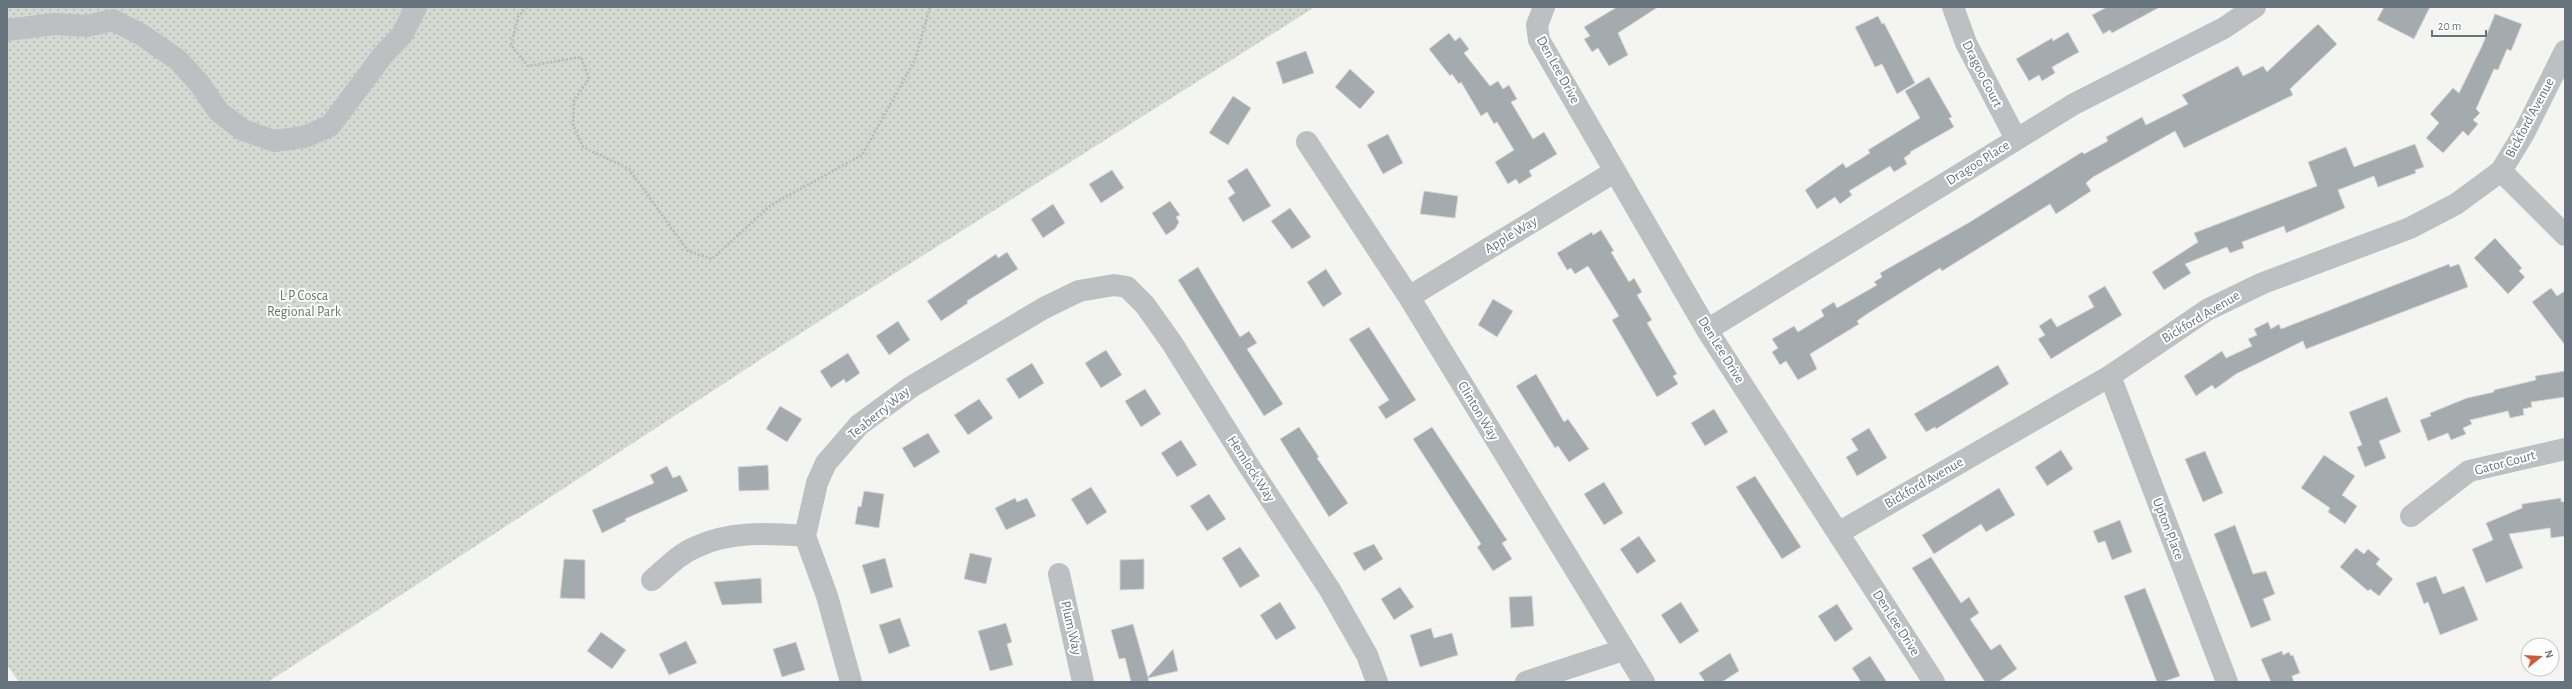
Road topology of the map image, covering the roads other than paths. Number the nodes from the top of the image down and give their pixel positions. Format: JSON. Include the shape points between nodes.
{"nodes":[{"id":1,"x":416,"y":7,"type":"edge"},
{"id":2,"x":1544,"y":7,"type":"edge"},
{"id":3,"x":1952,"y":7,"type":"edge"},
{"id":4,"x":2255,"y":7,"type":"edge"},
{"id":5,"x":7,"y":30,"type":"edge"},
{"id":6,"x":2565,"y":52,"type":"edge"},
{"id":7,"x":2016,"y":140,"type":"junction"},
{"id":8,"x":1307,"y":142,"type":"dead end"},
{"id":9,"x":2501,"y":171,"type":"junction"},
{"id":10,"x":1614,"y":172,"type":"junction"},
{"id":11,"x":2565,"y":235,"type":"edge"},
{"id":12,"x":1099,"y":287,"type":"joint"},
{"id":13,"x":1409,"y":297,"type":"junction"},
{"id":14,"x":1707,"y":330,"type":"junction"},
{"id":15,"x":2110,"y":376,"type":"junction"},
{"id":16,"x":2565,"y":449,"type":"edge"},
{"id":17,"x":2411,"y":516,"type":"dead end"},
{"id":18,"x":1838,"y":533,"type":"junction"},
{"id":19,"x":805,"y":536,"type":"junction"},
{"id":20,"x":1059,"y":574,"type":"dead end"},
{"id":21,"x":652,"y":580,"type":"dead end"},
{"id":22,"x":1623,"y":650,"type":"junction"},
{"id":23,"x":851,"y":682,"type":"edge"},
{"id":24,"x":1083,"y":682,"type":"edge"},
{"id":25,"x":1378,"y":682,"type":"edge"},
{"id":26,"x":1526,"y":682,"type":"edge"},
{"id":27,"x":1644,"y":682,"type":"edge"},
{"id":28,"x":1934,"y":682,"type":"edge"},
{"id":29,"x":2227,"y":682,"type":"edge"}],
"edges":[{"from":1,"to":5,"type":"street","via":[[402,35],[383,55],[330,126],[304,137],[274,141],[243,130],[225,116],[178,60],[142,35],[113,20],[87,26],[54,24]]},
{"from":2,"to":10,"type":"street","name":"Den Lee Drive","via":[[1537,24],[1539,40]]},
{"from":3,"to":7,"type":"street","name":"Dragoo Court","via":[[1966,43]]},
{"from":4,"to":7,"type":"street","name":"Dragoo Place","via":[[2224,28],[2074,104]]},
{"from":6,"to":9,"type":"street","name":"Bickford Avenue","via":[[2524,133]]},
{"from":7,"to":14,"type":"street","name":"Dragoo Place"},
{"from":8,"to":13,"type":"street","name":"Clinton Way"},
{"from":9,"to":11,"type":"street"},
{"from":9,"to":15,"type":"street","name":"Bickford Avenue","via":[[2433,218],[2263,283],[2214,306]]},
{"from":10,"to":13,"type":"street","name":"Apple Way"},
{"from":10,"to":14,"type":"street","name":"Den Lee Drive"},
{"from":12,"to":19,"type":"street","name":"Teaberry Way","via":[[1079,291],[1051,304],[998,334],[911,387],[859,425],[826,463],[817,483]]},
{"from":12,"to":25,"type":"street","name":"Hemlock Way","via":[[1127,287],[1145,305],[1163,330],[1330,590],[1367,655]]},
{"from":13,"to":22,"type":"street","name":"Clinton Way"},
{"from":14,"to":18,"type":"street","name":"Den Lee Drive"},
{"from":15,"to":18,"type":"street","name":"Bickford Avenue"},
{"from":15,"to":29,"type":"street","name":"Upton Place"},
{"from":16,"to":17,"type":"street","name":"Gator Court","via":[[2469,471]]},
{"from":18,"to":28,"type":"street","name":"Den Lee Drive"},
{"from":19,"to":21,"type":"street","via":[[744,535],[720,539],[696,547],[675,560]]},
{"from":19,"to":23,"type":"street","via":[[827,596]]},
{"from":20,"to":24,"type":"street","name":"Plum Way"},
{"from":22,"to":26,"type":"street"},
{"from":22,"to":27,"type":"street","name":"Clinton Way"}]}
